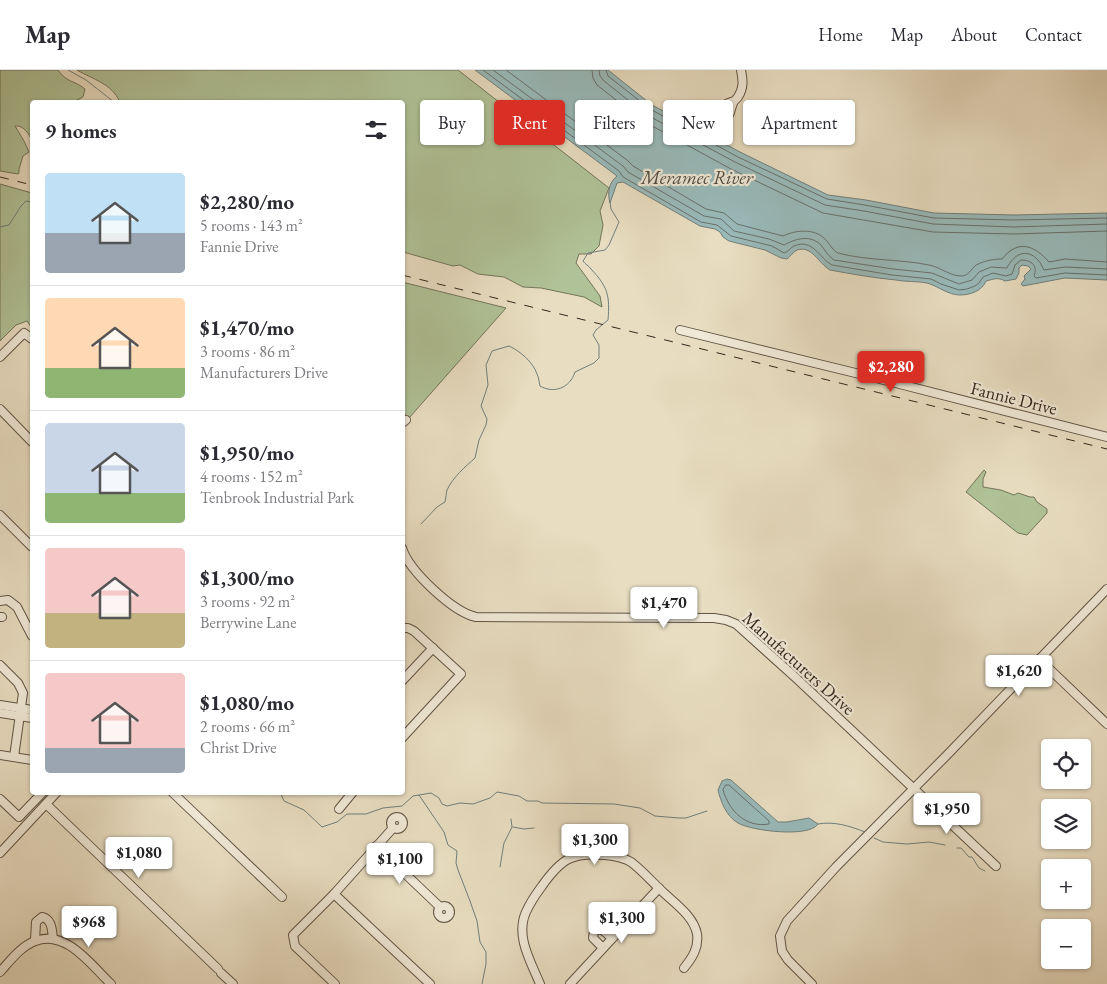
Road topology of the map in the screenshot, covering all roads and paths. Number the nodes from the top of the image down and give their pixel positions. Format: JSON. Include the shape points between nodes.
{"nodes":[{"id":1,"x":741,"y":70,"type":"edge"},
{"id":2,"x":734,"y":101,"type":"dead end"},
{"id":3,"x":680,"y":330,"type":"dead end"},
{"id":4,"x":30,"y":338,"type":"edge"},
{"id":5,"x":0,"y":357,"type":"edge"},
{"id":6,"x":0,"y":409,"type":"edge"},
{"id":7,"x":1107,"y":437,"type":"edge"},
{"id":8,"x":30,"y":440,"type":"edge"},
{"id":9,"x":0,"y":515,"type":"edge"},
{"id":10,"x":30,"y":545,"type":"edge"},
{"id":11,"x":405,"y":556,"type":"edge"},
{"id":12,"x":1107,"y":590,"type":"edge"},
{"id":13,"x":0,"y":601,"type":"edge"},
{"id":14,"x":405,"y":628,"type":"edge"},
{"id":15,"x":30,"y":632,"type":"edge"},
{"id":16,"x":433,"y":648,"type":"junction"},
{"id":17,"x":1039,"y":659,"type":"junction"},
{"id":18,"x":0,"y":665,"type":"edge"},
{"id":19,"x":405,"y":679,"type":"edge"},
{"id":20,"x":0,"y":705,"type":"edge"},
{"id":21,"x":30,"y":710,"type":"edge"},
{"id":22,"x":21,"y":712,"type":"junction"},
{"id":23,"x":0,"y":713,"type":"edge"},
{"id":24,"x":30,"y":717,"type":"edge"},
{"id":25,"x":1107,"y":724,"type":"edge"},
{"id":26,"x":405,"y":735,"type":"edge"},
{"id":27,"x":0,"y":755,"type":"edge"},
{"id":28,"x":14,"y":758,"type":"junction"},
{"id":29,"x":30,"y":760,"type":"edge"},
{"id":30,"x":914,"y":788,"type":"junction"},
{"id":31,"x":40,"y":795,"type":"edge"},
{"id":32,"x":54,"y":795,"type":"edge"},
{"id":33,"x":175,"y":795,"type":"edge"},
{"id":34,"x":351,"y":795,"type":"edge"},
{"id":35,"x":0,"y":800,"type":"edge"},
{"id":36,"x":46,"y":804,"type":"junction"},
{"id":37,"x":339,"y":809,"type":"dead end"},
{"id":38,"x":393,"y":828,"type":"dead end"},
{"id":39,"x":376,"y":846,"type":"junction"},
{"id":40,"x":0,"y":854,"type":"edge"},
{"id":41,"x":996,"y":866,"type":"dead end"},
{"id":42,"x":658,"y":888,"type":"junction"},
{"id":43,"x":334,"y":894,"type":"junction"},
{"id":44,"x":282,"y":897,"type":"dead end"},
{"id":45,"x":440,"y":907,"type":"dead end"},
{"id":46,"x":612,"y":938,"type":"junction"},
{"id":47,"x":53,"y":939,"type":"junction"},
{"id":48,"x":35,"y":941,"type":"junction"},
{"id":49,"x":603,"y":948,"type":"junction"},
{"id":50,"x":684,"y":968,"type":"dead end"},
{"id":51,"x":0,"y":972,"type":"edge"},
{"id":52,"x":111,"y":984,"type":"edge"},
{"id":53,"x":233,"y":984,"type":"edge"},
{"id":54,"x":335,"y":984,"type":"edge"},
{"id":55,"x":430,"y":984,"type":"edge"},
{"id":56,"x":540,"y":984,"type":"edge"},
{"id":57,"x":570,"y":984,"type":"edge"},
{"id":58,"x":812,"y":984,"type":"edge"}],
"edges":[{"from":1,"to":2,"type":"street","via":[[742,89]]},
{"from":3,"to":7,"type":"street","name":"Fannie Drive"},
{"from":4,"to":5,"type":"street","via":[[24,333]]},
{"from":6,"to":8,"type":"street"},
{"from":9,"to":10,"type":"street"},
{"from":11,"to":30,"type":"street","name":"Manufacturers Drive","via":[[414,569],[453,607],[487,622],[711,618],[731,622],[745,631]]},
{"from":12,"to":17,"type":"street"},
{"from":13,"to":15,"type":"street","via":[[8,600],[17,607]]},
{"from":14,"to":16,"type":"street","via":[[414,631]]},
{"from":16,"to":19,"type":"street"},
{"from":16,"to":26,"type":"street","via":[[461,674]]},
{"from":17,"to":25,"type":"street"},
{"from":17,"to":30,"type":"street"},
{"from":18,"to":22,"type":"street","via":[[20,687],[23,699]]},
{"from":20,"to":22,"type":"street"},
{"from":21,"to":22,"type":"street"},
{"from":22,"to":23,"type":"street"},
{"from":22,"to":24,"type":"street"},
{"from":22,"to":28,"type":"street"},
{"from":27,"to":28,"type":"street"},
{"from":28,"to":29,"type":"street"},
{"from":30,"to":41,"type":"street","name":"Manufacturers Drive"},
{"from":30,"to":58,"type":"street","via":[[836,867],[783,928],[779,939],[782,951]]},
{"from":31,"to":35,"type":"street","via":[[19,817]]},
{"from":32,"to":36,"type":"street"},
{"from":33,"to":44,"type":"street"},
{"from":34,"to":37,"type":"street"},
{"from":36,"to":40,"type":"street"},
{"from":36,"to":53,"type":"street"},
{"from":38,"to":39,"type":"street"},
{"from":39,"to":43,"type":"street"},
{"from":39,"to":45,"type":"street"},
{"from":42,"to":46,"type":"street"},
{"from":42,"to":50,"type":"street","via":[[689,917],[697,932],[696,951]]},
{"from":42,"to":56,"type":"street","via":[[630,862],[620,858],[585,855],[572,857],[558,865],[524,914],[522,926],[524,944]]},
{"from":43,"to":54,"type":"street","via":[[296,931],[293,940],[295,946]]},
{"from":43,"to":55,"type":"street"},
{"from":46,"to":49,"type":"street"},
{"from":46,"to":49,"type":"street","via":[[602,929],[595,930],[593,938]]},
{"from":47,"to":48,"type":"street"},
{"from":47,"to":48,"type":"street","via":[[50,923],[42,917],[36,922]]},
{"from":47,"to":52,"type":"street","via":[[70,945]]},
{"from":48,"to":51,"type":"street"},
{"from":49,"to":57,"type":"street"}]}
